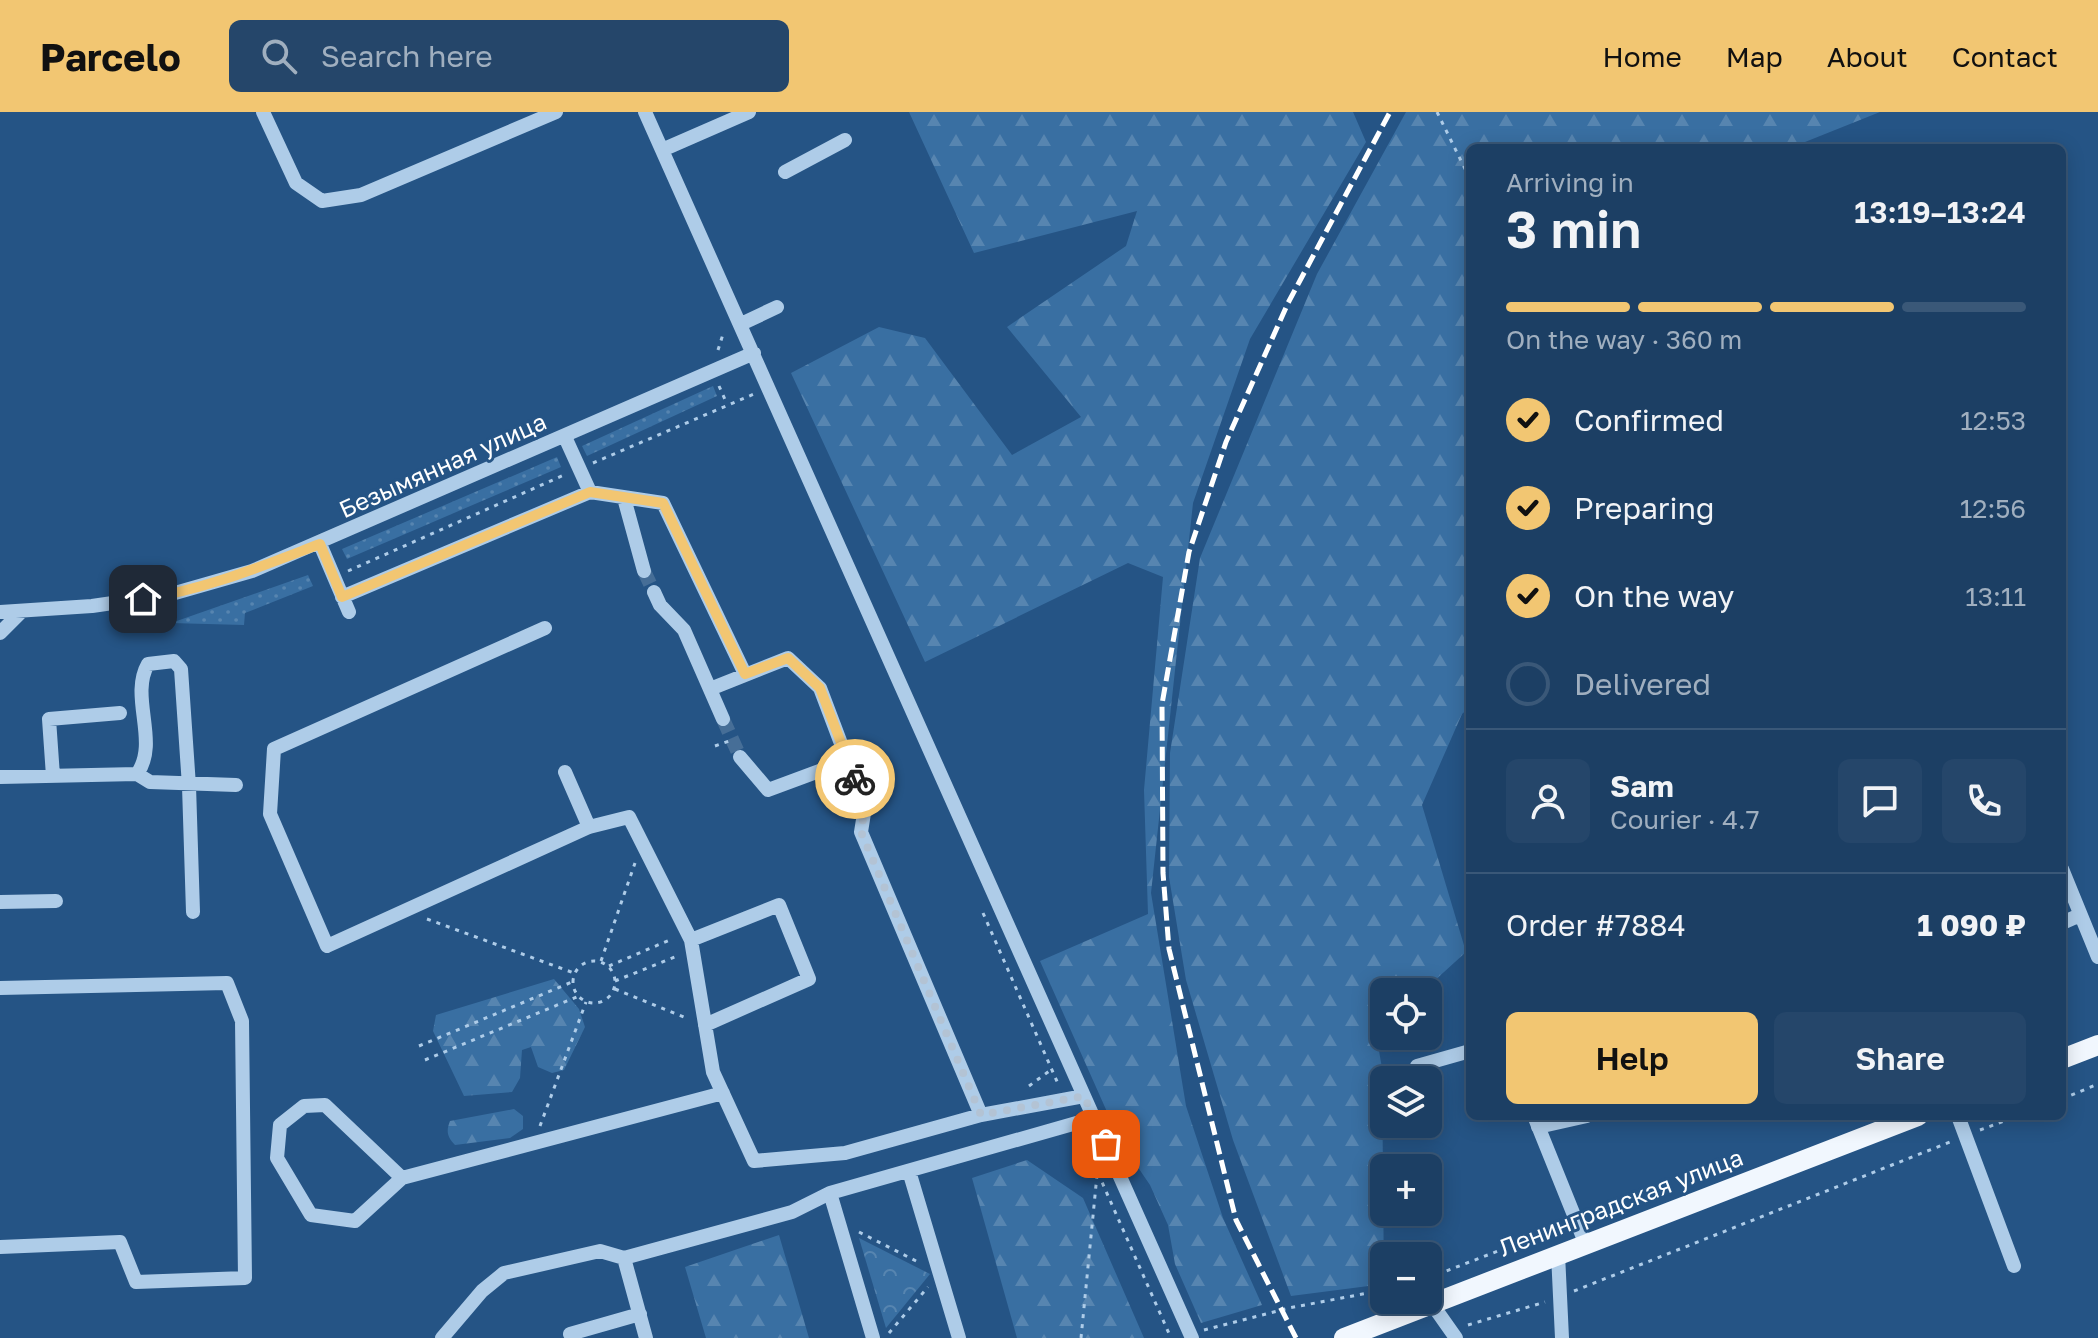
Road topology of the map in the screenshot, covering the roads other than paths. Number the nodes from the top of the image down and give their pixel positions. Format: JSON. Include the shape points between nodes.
{"nodes":[{"id":1,"x":263,"y":112,"type":"edge"},
{"id":2,"x":556,"y":112,"type":"edge"},
{"id":3,"x":645,"y":112,"type":"edge"},
{"id":4,"x":749,"y":112,"type":"edge"},
{"id":5,"x":845,"y":140,"type":"dead end"},
{"id":6,"x":662,"y":150,"type":"junction"},
{"id":7,"x":785,"y":172,"type":"dead end"},
{"id":8,"x":777,"y":307,"type":"dead end"},
{"id":9,"x":741,"y":324,"type":"junction"},
{"id":10,"x":754,"y":353,"type":"junction"},
{"id":11,"x":565,"y":437,"type":"junction"},
{"id":12,"x":590,"y":492,"type":"junction"},
{"id":13,"x":624,"y":498,"type":"junction"},
{"id":14,"x":320,"y":544,"type":"junction"},
{"id":15,"x":644,"y":571,"type":"tunnel mouth"},
{"id":16,"x":654,"y":592,"type":"tunnel mouth"},
{"id":17,"x":342,"y":597,"type":"junction"},
{"id":18,"x":22,"y":611,"type":"junction"},
{"id":19,"x":0,"y":612,"type":"edge"},
{"id":20,"x":349,"y":612,"type":"dead end"},
{"id":21,"x":545,"y":628,"type":"dead end"},
{"id":22,"x":0,"y":633,"type":"edge"},
{"id":23,"x":745,"y":674,"type":"junction"},
{"id":24,"x":710,"y":689,"type":"junction"},
{"id":25,"x":120,"y":713,"type":"dead end"},
{"id":26,"x":723,"y":719,"type":"tunnel mouth"},
{"id":27,"x":740,"y":757,"type":"tunnel mouth"},
{"id":28,"x":849,"y":760,"type":"junction"},
{"id":29,"x":565,"y":772,"type":"dead end"},
{"id":30,"x":137,"y":774,"type":"junction"},
{"id":31,"x":53,"y":776,"type":"junction"},
{"id":32,"x":0,"y":777,"type":"edge"},
{"id":33,"x":236,"y":785,"type":"dead end"},
{"id":34,"x":189,"y":786,"type":"junction"},
{"id":35,"x":589,"y":827,"type":"junction"},
{"id":36,"x":2066,"y":879,"type":"edge"},
{"id":37,"x":56,"y":901,"type":"dead end"},
{"id":38,"x":0,"y":902,"type":"edge"},
{"id":39,"x":193,"y":912,"type":"dead end"},
{"id":40,"x":2080,"y":915,"type":"junction"},
{"id":41,"x":2066,"y":921,"type":"edge"},
{"id":42,"x":690,"y":941,"type":"junction"},
{"id":43,"x":2098,"y":957,"type":"edge"},
{"id":44,"x":0,"y":988,"type":"edge"},
{"id":45,"x":705,"y":1025,"type":"junction"},
{"id":46,"x":2098,"y":1045,"type":"edge"},
{"id":47,"x":1466,"y":1052,"type":"edge"},
{"id":48,"x":2066,"y":1057,"type":"edge"},
{"id":49,"x":1417,"y":1066,"type":"dead end"},
{"id":50,"x":723,"y":1093,"type":"junction"},
{"id":51,"x":1084,"y":1096,"type":"junction"},
{"id":52,"x":981,"y":1115,"type":"junction"},
{"id":53,"x":1094,"y":1118,"type":"junction"},
{"id":54,"x":1908,"y":1120,"type":"edge"},
{"id":55,"x":1960,"y":1120,"type":"edge"},
{"id":56,"x":1536,"y":1122,"type":"edge"},
{"id":57,"x":909,"y":1171,"type":"junction"},
{"id":58,"x":402,"y":1178,"type":"junction"},
{"id":59,"x":830,"y":1193,"type":"junction"},
{"id":60,"x":1586,"y":1245,"type":"junction"},
{"id":61,"x":0,"y":1247,"type":"edge"},
{"id":62,"x":1558,"y":1254,"type":"junction"},
{"id":63,"x":624,"y":1258,"type":"junction"},
{"id":64,"x":2014,"y":1266,"type":"dead end"},
{"id":65,"x":1442,"y":1300,"type":"edge"},
{"id":66,"x":640,"y":1314,"type":"junction"},
{"id":67,"x":1406,"y":1314,"type":"edge"},
{"id":68,"x":1439,"y":1314,"type":"edge"},
{"id":69,"x":570,"y":1334,"type":"dead end"},
{"id":70,"x":1197,"y":1334,"type":"edge"},
{"id":71,"x":1454,"y":1334,"type":"edge"},
{"id":72,"x":442,"y":1338,"type":"edge"},
{"id":73,"x":646,"y":1338,"type":"edge"},
{"id":74,"x":873,"y":1338,"type":"edge"},
{"id":75,"x":959,"y":1338,"type":"edge"},
{"id":76,"x":1344,"y":1338,"type":"edge"},
{"id":77,"x":1562,"y":1338,"type":"edge"}],
"edges":[{"from":1,"to":2,"type":"street","via":[[296,183],[322,201],[361,195]]},
{"from":3,"to":6,"type":"street"},
{"from":4,"to":6,"type":"street"},
{"from":5,"to":7,"type":"street"},
{"from":6,"to":9,"type":"street"},
{"from":8,"to":9,"type":"street"},
{"from":9,"to":10,"type":"street"},
{"from":10,"to":11,"type":"street","name":"Безымянная улица"},
{"from":10,"to":51,"type":"street"},
{"from":11,"to":12,"type":"street"},
{"from":11,"to":14,"type":"street","name":"Безымянная улица"},
{"from":12,"to":13,"type":"street"},
{"from":12,"to":17,"type":"street"},
{"from":13,"to":15,"type":"street"},
{"from":13,"to":23,"type":"street","via":[[663,503]]},
{"from":14,"to":17,"type":"street"},
{"from":14,"to":18,"type":"street","name":"Безымянная улица","via":[[168,595]]},
{"from":16,"to":24,"type":"street","via":[[684,630]]},
{"from":17,"to":20,"type":"street"},
{"from":18,"to":19,"type":"street","name":"Безымянная улица"},
{"from":18,"to":22,"type":"street"},
{"from":21,"to":35,"type":"street","via":[[274,749],[270,814],[327,946]]},
{"from":23,"to":24,"type":"street"},
{"from":23,"to":28,"type":"street","via":[[788,658],[820,688]]},
{"from":24,"to":26,"type":"street"},
{"from":25,"to":31,"type":"street","via":[[49,719]]},
{"from":27,"to":28,"type":"street","via":[[768,790]]},
{"from":28,"to":52,"type":"street","via":[[865,807],[861,832]]},
{"from":29,"to":35,"type":"street"},
{"from":30,"to":31,"type":"street"},
{"from":30,"to":34,"type":"street","via":[[150,782]]},
{"from":30,"to":34,"type":"street","via":[[146,761],[141,676],[148,664],[174,661],[181,669]]},
{"from":31,"to":32,"type":"street"},
{"from":33,"to":34,"type":"street"},
{"from":34,"to":39,"type":"street"},
{"from":35,"to":42,"type":"street","via":[[629,817]]},
{"from":36,"to":40,"type":"street"},
{"from":37,"to":38,"type":"street"},
{"from":40,"to":41,"type":"street"},
{"from":40,"to":43,"type":"street"},
{"from":42,"to":45,"type":"street"},
{"from":42,"to":45,"type":"street","via":[[779,905],[809,979]]},
{"from":44,"to":61,"type":"street","via":[[227,983],[242,1021],[245,1278],[136,1282],[120,1242]]},
{"from":45,"to":50,"type":"street","via":[[713,1072]]},
{"from":46,"to":48,"type":"main road"},
{"from":47,"to":49,"type":"street"},
{"from":50,"to":52,"type":"street","via":[[754,1161],[845,1153]]},
{"from":50,"to":58,"type":"street"},
{"from":51,"to":52,"type":"street"},
{"from":51,"to":53,"type":"street"},
{"from":53,"to":57,"type":"street"},
{"from":53,"to":70,"type":"street"},
{"from":54,"to":60,"type":"main road","name":"Ленинградская улица"},
{"from":55,"to":64,"type":"street"},
{"from":56,"to":60,"type":"street"},
{"from":57,"to":59,"type":"street"},
{"from":57,"to":75,"type":"street"},
{"from":58,"to":58,"type":"street","via":[[325,1105],[304,1106],[280,1125],[277,1158],[311,1215],[355,1221]]},
{"from":59,"to":63,"type":"street","via":[[792,1212]]},
{"from":59,"to":74,"type":"street"},
{"from":60,"to":62,"type":"main road","name":"Ленинградская улица"},
{"from":62,"to":65,"type":"main road","name":"Ленинградская улица"},
{"from":62,"to":77,"type":"street"},
{"from":63,"to":66,"type":"street"},
{"from":63,"to":72,"type":"street","via":[[600,1251],[504,1273]]},
{"from":66,"to":69,"type":"street"},
{"from":66,"to":73,"type":"street"},
{"from":67,"to":76,"type":"main road","name":"Ленинградская улица"},
{"from":68,"to":71,"type":"street"}]}
